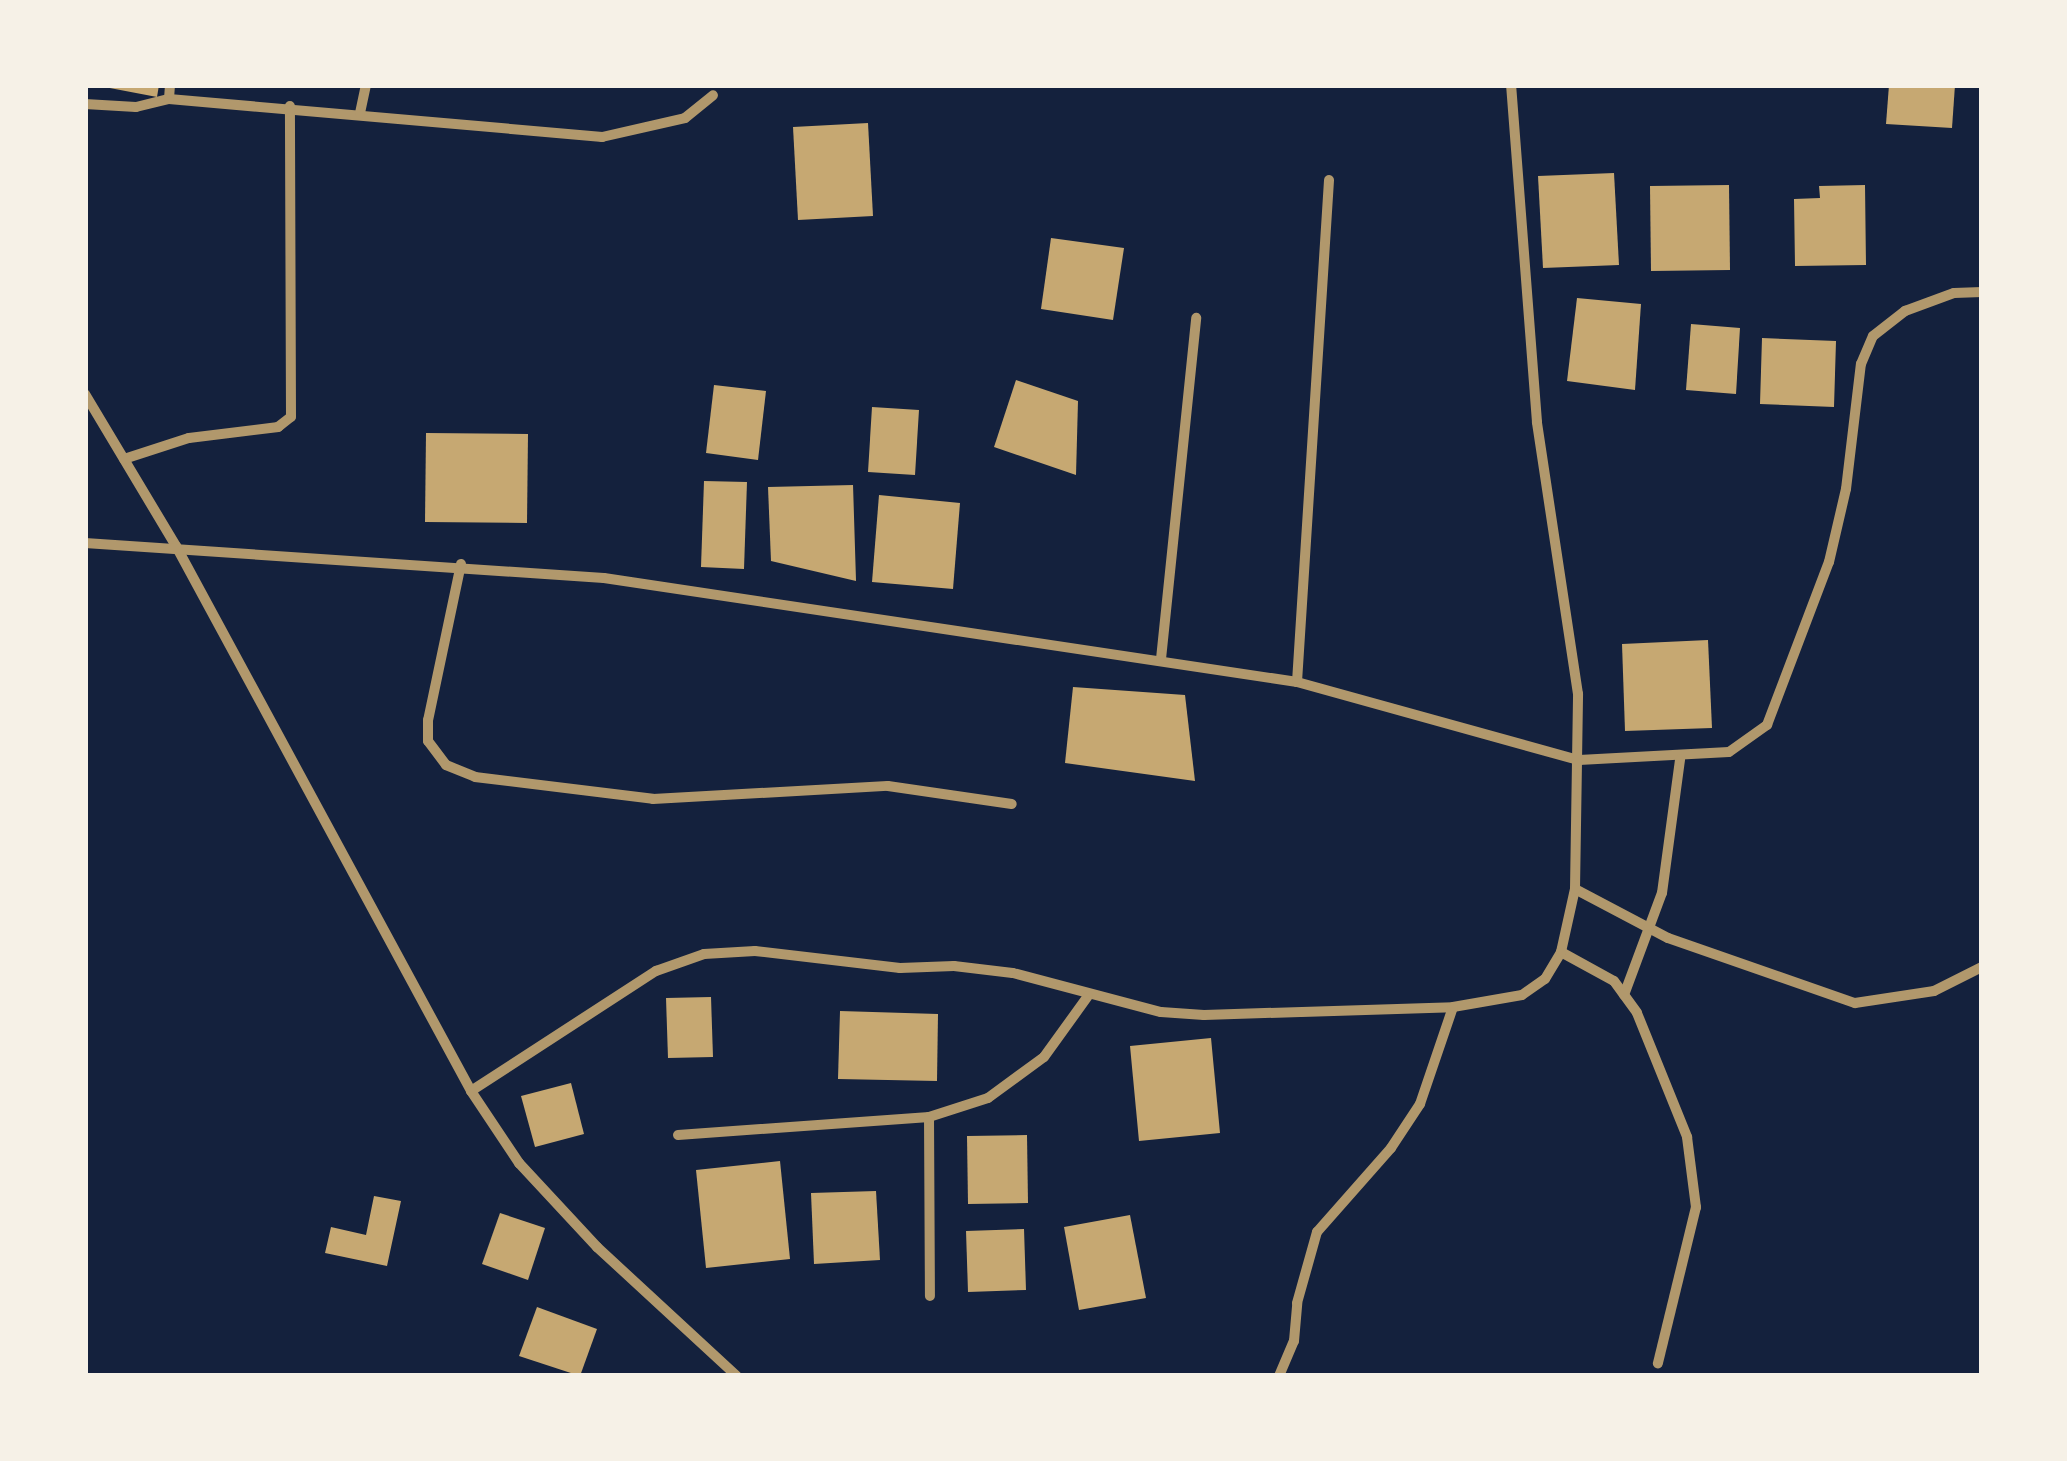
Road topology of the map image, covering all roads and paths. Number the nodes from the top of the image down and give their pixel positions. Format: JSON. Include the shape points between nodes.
{"nodes":[{"id":1,"x":170,"y":85,"type":"edge"},
{"id":2,"x":366,"y":85,"type":"edge"},
{"id":3,"x":1511,"y":85,"type":"edge"},
{"id":4,"x":713,"y":95,"type":"dead end"},
{"id":5,"x":169,"y":99,"type":"junction"},
{"id":6,"x":85,"y":104,"type":"edge"},
{"id":7,"x":290,"y":106,"type":"junction"},
{"id":8,"x":360,"y":113,"type":"junction"},
{"id":9,"x":1329,"y":180,"type":"dead end"},
{"id":10,"x":1982,"y":292,"type":"edge"},
{"id":11,"x":1196,"y":318,"type":"dead end"},
{"id":12,"x":85,"y":394,"type":"edge"},
{"id":13,"x":124,"y":459,"type":"junction"},
{"id":14,"x":85,"y":543,"type":"edge"},
{"id":15,"x":176,"y":546,"type":"junction"},
{"id":16,"x":461,"y":564,"type":"junction"},
{"id":17,"x":1161,"y":659,"type":"junction"},
{"id":18,"x":1297,"y":682,"type":"junction"},
{"id":19,"x":1680,"y":758,"type":"junction"},
{"id":20,"x":1578,"y":760,"type":"junction"},
{"id":21,"x":1012,"y":804,"type":"dead end"},
{"id":22,"x":1576,"y":889,"type":"junction"},
{"id":23,"x":1652,"y":930,"type":"junction"},
{"id":24,"x":1561,"y":952,"type":"junction"},
{"id":25,"x":1982,"y":967,"type":"edge"},
{"id":26,"x":1624,"y":995,"type":"junction"},
{"id":27,"x":1088,"y":996,"type":"junction"},
{"id":28,"x":1453,"y":1007,"type":"junction"},
{"id":29,"x":470,"y":1091,"type":"junction"},
{"id":30,"x":930,"y":1117,"type":"junction"},
{"id":31,"x":678,"y":1135,"type":"dead end"},
{"id":32,"x":930,"y":1296,"type":"dead end"},
{"id":33,"x":1658,"y":1362,"type":"dead end"},
{"id":34,"x":738,"y":1376,"type":"edge"},
{"id":35,"x":1279,"y":1376,"type":"edge"}],
"edges":[{"from":1,"to":5,"type":"street"},
{"from":2,"to":8,"type":"street"},
{"from":3,"to":20,"type":"street","via":[[1535,403],[1570,611]]},
{"from":4,"to":8,"type":"street","via":[[685,118],[602,137]]},
{"from":5,"to":6,"type":"street","via":[[136,107]]},
{"from":5,"to":7,"type":"street"},
{"from":7,"to":8,"type":"street"},
{"from":7,"to":13,"type":"street","via":[[291,417],[278,427],[189,438]]},
{"from":9,"to":18,"type":"street"},
{"from":10,"to":19,"type":"street","via":[[1954,293],[1905,312],[1873,336],[1862,364],[1829,562],[1767,726],[1729,752]]},
{"from":11,"to":17,"type":"street"},
{"from":12,"to":13,"type":"street"},
{"from":13,"to":15,"type":"street"},
{"from":14,"to":15,"type":"street"},
{"from":15,"to":16,"type":"street"},
{"from":15,"to":29,"type":"street"},
{"from":16,"to":17,"type":"street","via":[[604,578]]},
{"from":16,"to":21,"type":"street","via":[[428,720],[428,740],[446,765],[475,777],[653,800],[888,786]]},
{"from":17,"to":18,"type":"street"},
{"from":18,"to":20,"type":"street"},
{"from":19,"to":20,"type":"street"},
{"from":19,"to":23,"type":"street"},
{"from":20,"to":22,"type":"street"},
{"from":22,"to":23,"type":"street"},
{"from":22,"to":24,"type":"street"},
{"from":23,"to":25,"type":"street","via":[[1855,1004],[1934,992]]},
{"from":23,"to":26,"type":"street"},
{"from":24,"to":26,"type":"street","via":[[1584,960]]},
{"from":24,"to":28,"type":"street","via":[[1545,979],[1522,995]]},
{"from":26,"to":33,"type":"street","via":[[1664,1069],[1694,1171],[1696,1207]]},
{"from":27,"to":28,"type":"street","via":[[1204,1015]]},
{"from":27,"to":29,"type":"street","via":[[1014,973],[954,966],[900,968],[756,951],[704,954],[656,971]]},
{"from":27,"to":30,"type":"street","via":[[1044,1057],[988,1098]]},
{"from":28,"to":35,"type":"street","via":[[1420,1104],[1317,1232],[1296,1303],[1294,1340]]},
{"from":29,"to":34,"type":"street","via":[[519,1163],[597,1248]]},
{"from":30,"to":31,"type":"street"},
{"from":30,"to":32,"type":"street"}]}
